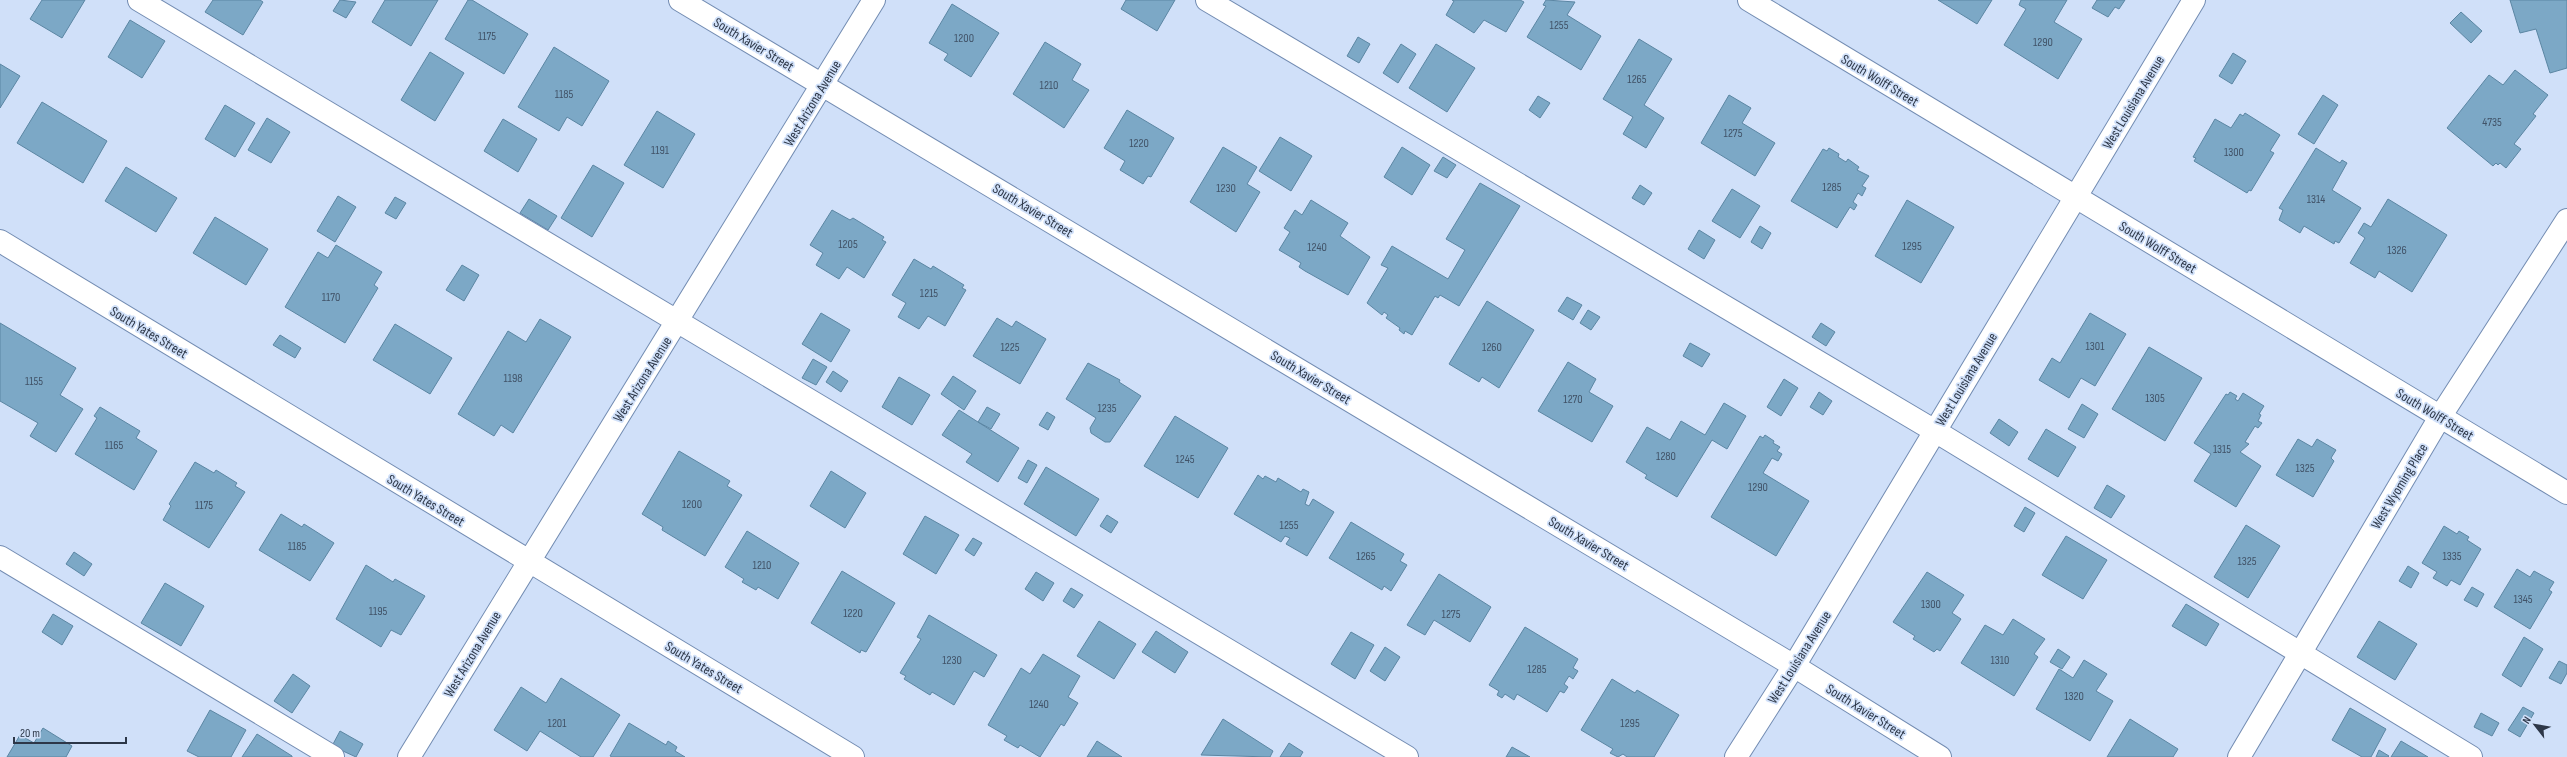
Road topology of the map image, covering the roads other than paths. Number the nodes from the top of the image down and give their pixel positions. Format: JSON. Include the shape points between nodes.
{"nodes":[{"id":1,"x":139,"y":0,"type":"edge"},
{"id":2,"x":680,"y":0,"type":"edge"},
{"id":3,"x":874,"y":0,"type":"edge"},
{"id":4,"x":1207,"y":0,"type":"edge"},
{"id":5,"x":1749,"y":0,"type":"edge"},
{"id":6,"x":2194,"y":0,"type":"edge"},
{"id":7,"x":823,"y":85,"type":"junction"},
{"id":8,"x":2075,"y":198,"type":"junction"},
{"id":9,"x":2567,"y":220,"type":"edge"},
{"id":10,"x":0,"y":241,"type":"edge"},
{"id":11,"x":676,"y":322,"type":"junction"},
{"id":12,"x":2440,"y":417,"type":"junction"},
{"id":13,"x":1935,"y":431,"type":"junction"},
{"id":14,"x":2567,"y":493,"type":"edge"},
{"id":15,"x":0,"y":557,"type":"edge"},
{"id":16,"x":528,"y":562,"type":"junction"},
{"id":17,"x":2300,"y":654,"type":"junction"},
{"id":18,"x":1794,"y":666,"type":"junction"},
{"id":19,"x":333,"y":757,"type":"edge"},
{"id":20,"x":409,"y":757,"type":"edge"},
{"id":21,"x":853,"y":757,"type":"edge"},
{"id":22,"x":1407,"y":757,"type":"edge"},
{"id":23,"x":1736,"y":757,"type":"edge"},
{"id":24,"x":1940,"y":757,"type":"edge"},
{"id":25,"x":2239,"y":757,"type":"edge"},
{"id":26,"x":2471,"y":757,"type":"edge"}],
"edges":[{"from":1,"to":11,"type":"street"},
{"from":2,"to":7,"type":"street","name":"South Xavier Street"},
{"from":3,"to":7,"type":"street","name":"West Arizona Avenue"},
{"from":4,"to":13,"type":"street"},
{"from":5,"to":8,"type":"street","name":"South Wolff Street"},
{"from":6,"to":8,"type":"street","name":"West Louisiana Avenue"},
{"from":7,"to":11,"type":"street","name":"West Arizona Avenue"},
{"from":7,"to":18,"type":"street","name":"South Xavier Street"},
{"from":8,"to":12,"type":"street","name":"South Wolff Street"},
{"from":8,"to":13,"type":"street","name":"West Louisiana Avenue"},
{"from":9,"to":12,"type":"street","name":"West Wyoming Place"},
{"from":10,"to":16,"type":"street","name":"South Yates Street"},
{"from":11,"to":16,"type":"street","name":"West Arizona Avenue"},
{"from":11,"to":22,"type":"street"},
{"from":12,"to":14,"type":"street","name":"South Wolff Street"},
{"from":12,"to":17,"type":"street","name":"West Wyoming Place"},
{"from":13,"to":17,"type":"street"},
{"from":13,"to":18,"type":"street","name":"West Louisiana Avenue"},
{"from":15,"to":19,"type":"street"},
{"from":16,"to":20,"type":"street","name":"West Arizona Avenue"},
{"from":16,"to":21,"type":"street","name":"South Yates Street"},
{"from":17,"to":25,"type":"street","name":"West Wyoming Place"},
{"from":17,"to":26,"type":"street"},
{"from":18,"to":23,"type":"street","name":"West Louisiana Avenue"},
{"from":18,"to":24,"type":"street","name":"South Xavier Street"}]}
